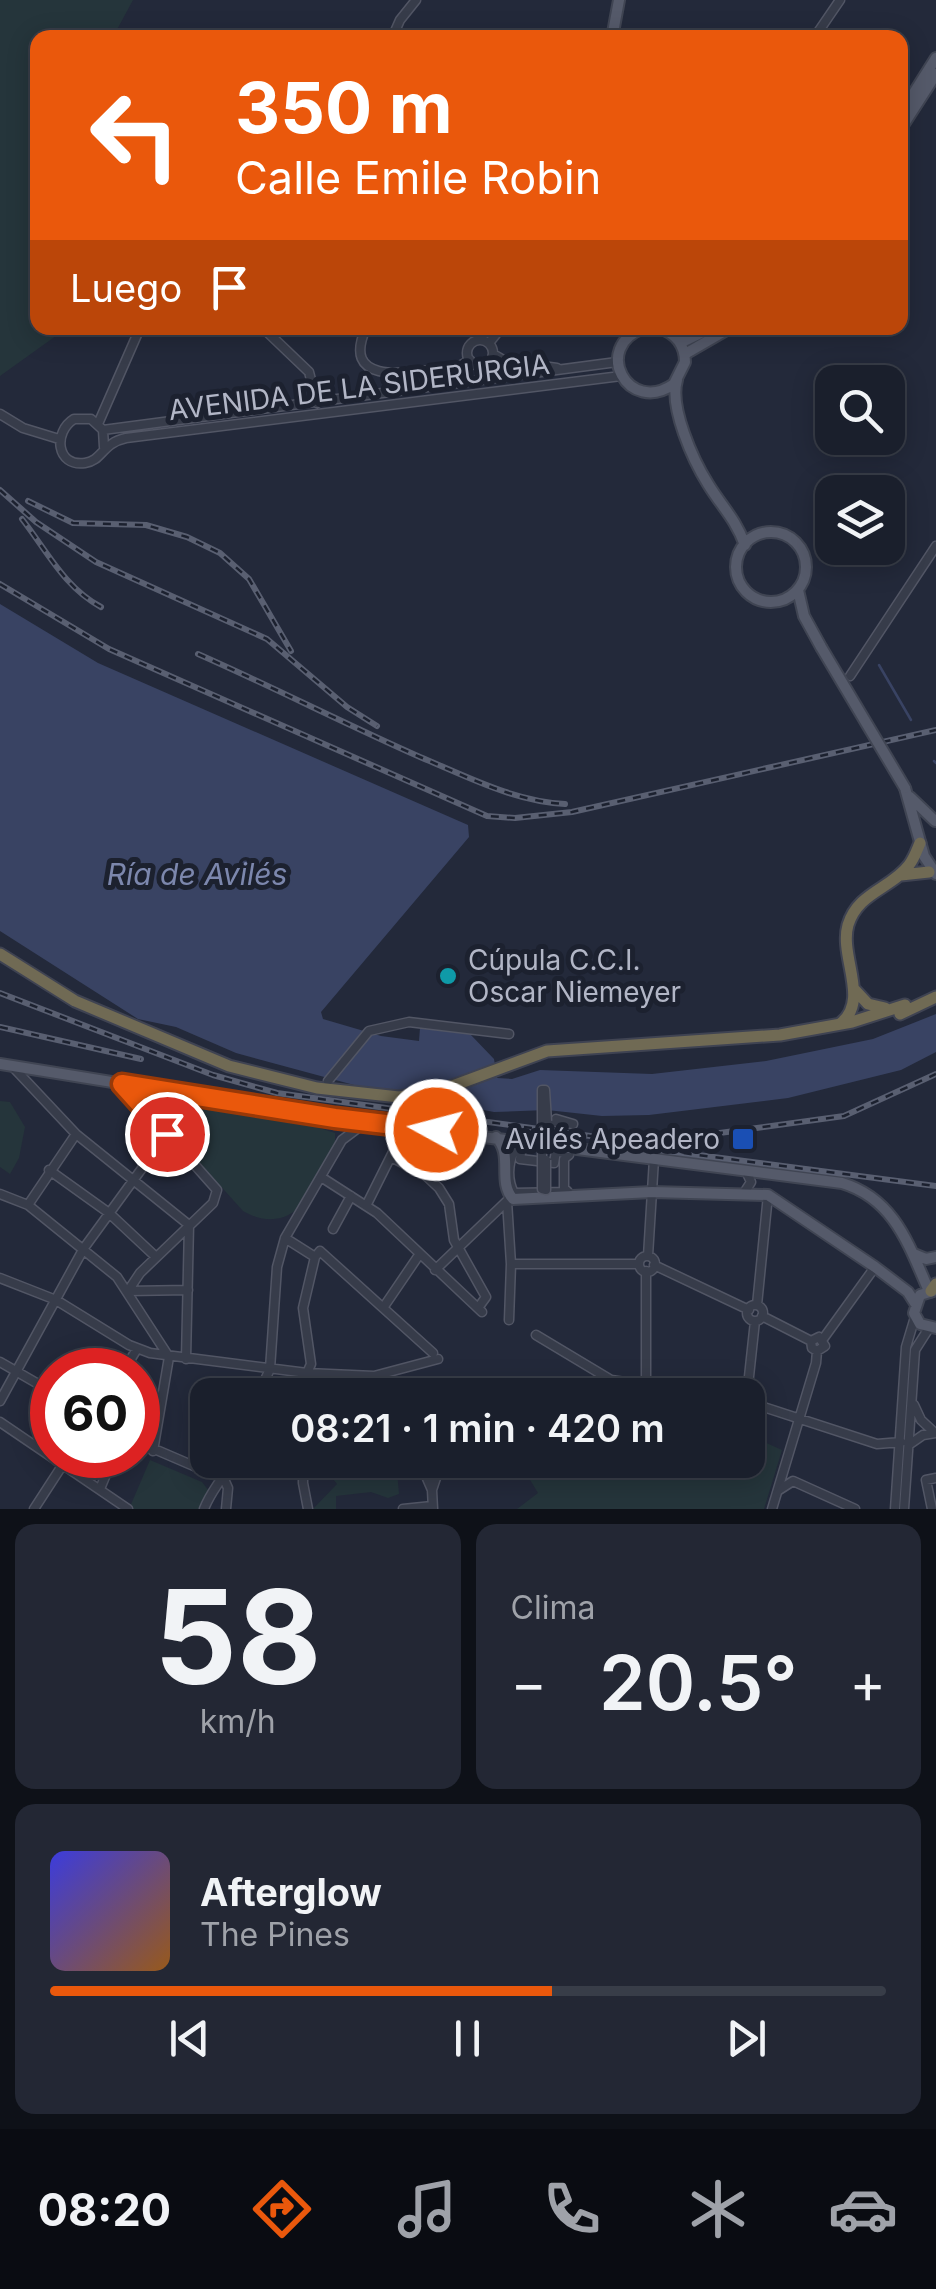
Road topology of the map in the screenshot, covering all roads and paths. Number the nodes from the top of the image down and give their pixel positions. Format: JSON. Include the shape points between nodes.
{"nodes":[{"id":1,"x":416,"y":0,"type":"edge"},
{"id":2,"x":619,"y":0,"type":"edge"},
{"id":3,"x":840,"y":0,"type":"edge"},
{"id":4,"x":396,"y":30,"type":"edge"},
{"id":5,"x":613,"y":30,"type":"edge"},
{"id":6,"x":819,"y":30,"type":"edge"},
{"id":7,"x":936,"y":58,"type":"edge"},
{"id":8,"x":936,"y":74,"type":"edge"},
{"id":9,"x":908,"y":102,"type":"edge"},
{"id":10,"x":908,"y":118,"type":"edge"},
{"id":11,"x":137,"y":335,"type":"edge"},
{"id":12,"x":270,"y":335,"type":"edge"},
{"id":13,"x":364,"y":335,"type":"edge"},
{"id":14,"x":493,"y":335,"type":"edge"},
{"id":15,"x":632,"y":335,"type":"edge"},
{"id":16,"x":672,"y":335,"type":"edge"},
{"id":17,"x":701,"y":335,"type":"edge"},
{"id":18,"x":714,"y":335,"type":"edge"},
{"id":19,"x":489,"y":343,"type":"junction"},
{"id":20,"x":682,"y":349,"type":"junction"},
{"id":21,"x":493,"y":354,"type":"junction"},
{"id":22,"x":470,"y":360,"type":"junction"},
{"id":23,"x":617,"y":362,"type":"junction"},
{"id":24,"x":566,"y":369,"type":"junction"},
{"id":25,"x":621,"y":376,"type":"junction"},
{"id":26,"x":677,"y":380,"type":"junction"},
{"id":27,"x":656,"y":392,"type":"junction"},
{"id":28,"x":317,"y":403,"type":"junction"},
{"id":29,"x":677,"y":412,"type":"junction"},
{"id":30,"x":0,"y":414,"type":"edge"},
{"id":31,"x":100,"y":427,"type":"junction"},
{"id":32,"x":59,"y":439,"type":"junction"},
{"id":33,"x":104,"y":447,"type":"junction"},
{"id":34,"x":736,"y":520,"type":"junction"},
{"id":35,"x":761,"y":534,"type":"junction"},
{"id":36,"x":745,"y":544,"type":"junction"},
{"id":37,"x":936,"y":546,"type":"edge"},
{"id":38,"x":798,"y":590,"type":"junction"},
{"id":39,"x":781,"y":601,"type":"junction"},
{"id":40,"x":804,"y":616,"type":"junction"},
{"id":41,"x":850,"y":676,"type":"dead end"},
{"id":42,"x":907,"y":792,"type":"junction"},
{"id":43,"x":935,"y":821,"type":"edge"},
{"id":44,"x":919,"y":838,"type":"junction"},
{"id":45,"x":933,"y":873,"type":"edge"},
{"id":46,"x":897,"y":876,"type":"junction"},
{"id":47,"x":0,"y":954,"type":"edge"},
{"id":48,"x":932,"y":997,"type":"edge"},
{"id":49,"x":860,"y":1004,"type":"junction"},
{"id":50,"x":904,"y":1004,"type":"junction"},
{"id":51,"x":864,"y":1019,"type":"junction"},
{"id":52,"x":840,"y":1024,"type":"junction"},
{"id":53,"x":509,"y":1034,"type":"dead end"},
{"id":54,"x":813,"y":1036,"type":"junction"},
{"id":55,"x":709,"y":1041,"type":"junction"},
{"id":56,"x":6,"y":1065,"type":"edge"},
{"id":57,"x":328,"y":1081,"type":"dead end"},
{"id":58,"x":122,"y":1084,"type":"junction"},
{"id":59,"x":335,"y":1118,"type":"junction"},
{"id":60,"x":546,"y":1119,"type":"dead end"},
{"id":61,"x":376,"y":1122,"type":"junction"},
{"id":62,"x":406,"y":1126,"type":"junction"},
{"id":63,"x":76,"y":1134,"type":"junction"},
{"id":64,"x":167,"y":1134,"type":"junction"},
{"id":65,"x":496,"y":1136,"type":"junction"},
{"id":66,"x":342,"y":1140,"type":"junction"},
{"id":67,"x":534,"y":1143,"type":"junction"},
{"id":68,"x":569,"y":1151,"type":"junction"},
{"id":69,"x":391,"y":1157,"type":"junction"},
{"id":70,"x":506,"y":1157,"type":"junction"},
{"id":71,"x":654,"y":1158,"type":"junction"},
{"id":72,"x":545,"y":1160,"type":"dead end"},
{"id":73,"x":49,"y":1170,"type":"junction"},
{"id":74,"x":746,"y":1170,"type":"junction"},
{"id":75,"x":764,"y":1172,"type":"junction"},
{"id":76,"x":321,"y":1178,"type":"junction"},
{"id":77,"x":133,"y":1180,"type":"junction"},
{"id":78,"x":652,"y":1192,"type":"junction"},
{"id":79,"x":744,"y":1193,"type":"junction"},
{"id":80,"x":0,"y":1194,"type":"edge"},
{"id":81,"x":764,"y":1194,"type":"junction"},
{"id":82,"x":568,"y":1195,"type":"junction"},
{"id":83,"x":351,"y":1196,"type":"junction"},
{"id":84,"x":508,"y":1198,"type":"junction"},
{"id":85,"x":28,"y":1205,"type":"junction"},
{"id":86,"x":366,"y":1206,"type":"dead end"},
{"id":87,"x":108,"y":1214,"type":"junction"},
{"id":88,"x":189,"y":1225,"type":"junction"},
{"id":89,"x":333,"y":1229,"type":"dead end"},
{"id":90,"x":286,"y":1238,"type":"junction"},
{"id":91,"x":84,"y":1248,"type":"junction"},
{"id":92,"x":458,"y":1248,"type":"junction"},
{"id":93,"x":317,"y":1254,"type":"junction"},
{"id":94,"x":914,"y":1254,"type":"junction"},
{"id":95,"x":419,"y":1255,"type":"junction"},
{"id":96,"x":156,"y":1256,"type":"junction"},
{"id":97,"x":936,"y":1257,"type":"edge"},
{"id":98,"x":511,"y":1264,"type":"junction"},
{"id":99,"x":647,"y":1267,"type":"junction"},
{"id":100,"x":875,"y":1267,"type":"junction"},
{"id":101,"x":434,"y":1270,"type":"junction"},
{"id":102,"x":0,"y":1278,"type":"edge"},
{"id":103,"x":934,"y":1288,"type":"edge"},
{"id":104,"x":188,"y":1290,"type":"junction"},
{"id":105,"x":128,"y":1291,"type":"junction"},
{"id":106,"x":56,"y":1300,"type":"junction"},
{"id":107,"x":914,"y":1303,"type":"junction"},
{"id":108,"x":383,"y":1308,"type":"junction"},
{"id":109,"x":752,"y":1308,"type":"junction"},
{"id":110,"x":915,"y":1317,"type":"junction"},
{"id":111,"x":759,"y":1318,"type":"junction"},
{"id":112,"x":509,"y":1320,"type":"dead end"},
{"id":113,"x":932,"y":1328,"type":"edge"},
{"id":114,"x":152,"y":1329,"type":"junction"},
{"id":115,"x":536,"y":1335,"type":"dead end"},
{"id":116,"x":823,"y":1339,"type":"junction"},
{"id":117,"x":812,"y":1341,"type":"junction"},
{"id":118,"x":135,"y":1348,"type":"edge"},
{"id":119,"x":140,"y":1348,"type":"edge"},
{"id":120,"x":816,"y":1351,"type":"junction"},
{"id":121,"x":160,"y":1355,"type":"edge"},
{"id":122,"x":169,"y":1357,"type":"junction"},
{"id":123,"x":186,"y":1359,"type":"junction"},
{"id":124,"x":0,"y":1362,"type":"edge"},
{"id":125,"x":270,"y":1369,"type":"junction"},
{"id":126,"x":17,"y":1372,"type":"junction"},
{"id":127,"x":307,"y":1373,"type":"junction"},
{"id":128,"x":380,"y":1376,"type":"joint"},
{"id":129,"x":266,"y":1378,"type":"edge"},
{"id":130,"x":307,"y":1378,"type":"edge"},
{"id":131,"x":608,"y":1378,"type":"edge"},
{"id":132,"x":646,"y":1378,"type":"edge"},
{"id":133,"x":752,"y":1378,"type":"edge"},
{"id":134,"x":30,"y":1379,"type":"edge"},
{"id":135,"x":913,"y":1398,"type":"junction"},
{"id":136,"x":0,"y":1402,"type":"edge"},
{"id":137,"x":765,"y":1405,"type":"edge"},
{"id":138,"x":160,"y":1410,"type":"edge"},
{"id":139,"x":800,"y":1418,"type":"junction"},
{"id":140,"x":0,"y":1422,"type":"edge"},
{"id":141,"x":935,"y":1433,"type":"edge"},
{"id":142,"x":30,"y":1442,"type":"edge"},
{"id":143,"x":906,"y":1443,"type":"junction"},
{"id":144,"x":160,"y":1454,"type":"edge"},
{"id":145,"x":54,"y":1478,"type":"edge"},
{"id":146,"x":84,"y":1478,"type":"edge"},
{"id":147,"x":105,"y":1478,"type":"edge"},
{"id":148,"x":302,"y":1478,"type":"edge"},
{"id":149,"x":427,"y":1478,"type":"edge"},
{"id":150,"x":436,"y":1478,"type":"edge"},
{"id":151,"x":936,"y":1478,"type":"edge"},
{"id":152,"x":224,"y":1480,"type":"junction"},
{"id":153,"x":100,"y":1489,"type":"junction"},
{"id":154,"x":432,"y":1490,"type":"junction"},
{"id":155,"x":778,"y":1492,"type":"junction"},
{"id":156,"x":897,"y":1492,"type":"junction"},
{"id":157,"x":432,"y":1508,"type":"edge"},
{"id":158,"x":34,"y":1509,"type":"edge"},
{"id":159,"x":129,"y":1509,"type":"edge"},
{"id":160,"x":204,"y":1509,"type":"edge"},
{"id":161,"x":226,"y":1509,"type":"edge"},
{"id":162,"x":308,"y":1509,"type":"edge"},
{"id":163,"x":403,"y":1509,"type":"edge"},
{"id":164,"x":772,"y":1509,"type":"edge"},
{"id":165,"x":855,"y":1509,"type":"edge"},
{"id":166,"x":888,"y":1509,"type":"edge"},
{"id":167,"x":896,"y":1509,"type":"edge"},
{"id":168,"x":904,"y":1509,"type":"edge"},
{"id":169,"x":932,"y":1509,"type":"edge"}],
"edges":[{"from":1,"to":4,"type":"street"},
{"from":2,"to":5,"type":"main road"},
{"from":3,"to":6,"type":"street"},
{"from":7,"to":9,"type":"main road"},
{"from":8,"to":10,"type":"main road"},
{"from":11,"to":31,"type":"street"},
{"from":12,"to":28,"type":"street","via":[[309,372]]},
{"from":13,"to":22,"type":"street","via":[[363,362],[378,372]]},
{"from":14,"to":19,"type":"street"},
{"from":15,"to":23,"type":"main road"},
{"from":16,"to":20,"type":"main road"},
{"from":17,"to":20,"type":"main road"},
{"from":18,"to":20,"type":"main road"},
{"from":19,"to":21,"type":"street"},
{"from":19,"to":22,"type":"street","via":[[472,343]]},
{"from":20,"to":26,"type":"main road"},
{"from":21,"to":22,"type":"street","via":[[480,366]]},
{"from":21,"to":24,"type":"street"},
{"from":23,"to":24,"type":"street","name":"AVENIDA DE LA SIDERURGIA"},
{"from":23,"to":25,"type":"main road"},
{"from":24,"to":28,"type":"street","name":"AVENIDA DE LA SIDERURGIA"},
{"from":25,"to":27,"type":"main road","via":[[640,391]]},
{"from":25,"to":33,"type":"street","name":"AVENIDA DE LA SIDERURGIA","via":[[126,438]]},
{"from":26,"to":27,"type":"main road"},
{"from":26,"to":29,"type":"main road"},
{"from":27,"to":29,"type":"main road"},
{"from":28,"to":31,"type":"street","name":"AVENIDA DE LA SIDERURGIA"},
{"from":29,"to":34,"type":"main road","via":[[706,481]]},
{"from":30,"to":32,"type":"street"},
{"from":31,"to":32,"type":"street","via":[[74,419]]},
{"from":31,"to":33,"type":"street"},
{"from":32,"to":33,"type":"street","via":[[64,455],[78,463],[94,460]]},
{"from":34,"to":35,"type":"main road"},
{"from":34,"to":36,"type":"main road"},
{"from":35,"to":36,"type":"main road"},
{"from":35,"to":38,"type":"main road","via":[[788,537],[802,552],[805,575]]},
{"from":36,"to":39,"type":"main road","via":[[736,570],[743,588],[758,600]]},
{"from":37,"to":41,"type":"street"},
{"from":38,"to":39,"type":"main road"},
{"from":38,"to":40,"type":"main road"},
{"from":39,"to":40,"type":"main road"},
{"from":40,"to":42,"type":"main road","bridge":true},
{"from":42,"to":43,"type":"main road"},
{"from":42,"to":44,"type":"main road"},
{"from":43,"to":44,"type":"main road","via":[[927,822]]},
{"from":44,"to":45,"type":"main road"},
{"from":44,"to":46,"type":"highway","via":[[911,864]]},
{"from":45,"to":46,"type":"highway"},
{"from":46,"to":49,"type":"highway","via":[[858,905],[849,921],[845,952]]},
{"from":47,"to":55,"type":"highway","via":[[75,1002],[229,1066],[376,1096],[439,1091],[568,1048]]},
{"from":48,"to":50,"type":"highway"},
{"from":48,"to":51,"type":"highway"},
{"from":48,"to":54,"type":"highway","via":[[867,1026]]},
{"from":49,"to":50,"type":"highway"},
{"from":49,"to":51,"type":"highway"},
{"from":49,"to":52,"type":"highway"},
{"from":50,"to":51,"type":"highway"},
{"from":51,"to":52,"type":"highway"},
{"from":51,"to":54,"type":"highway"},
{"from":52,"to":55,"type":"highway"},
{"from":53,"to":57,"type":"street","via":[[409,1022],[369,1031]]},
{"from":54,"to":55,"type":"highway"},
{"from":56,"to":58,"type":"main road"},
{"from":56,"to":63,"type":"street"},
{"from":58,"to":59,"type":"main road"},
{"from":58,"to":64,"type":"street"},
{"from":59,"to":61,"type":"main road"},
{"from":59,"to":66,"type":"street"},
{"from":60,"to":72,"type":"street","bridge":true,"via":[[542,1090],[542,1190]]},
{"from":61,"to":62,"type":"main road"},
{"from":61,"to":66,"type":"street"},
{"from":62,"to":65,"type":"main road"},
{"from":62,"to":69,"type":"street"},
{"from":63,"to":73,"type":"street"},
{"from":63,"to":77,"type":"street"},
{"from":64,"to":77,"type":"street"},
{"from":64,"to":88,"type":"street","via":[[217,1190]]},
{"from":65,"to":67,"type":"main road"},
{"from":65,"to":70,"type":"main road"},
{"from":66,"to":76,"type":"street"},
{"from":67,"to":68,"type":"main road"},
{"from":67,"to":70,"type":"main road","via":[[519,1144]]},
{"from":68,"to":71,"type":"main road"},
{"from":68,"to":82,"type":"street"},
{"from":68,"to":82,"type":"street","via":[[556,1152],[554,1164],[520,1159],[522,1147],[509,1162],[514,1193]]},
{"from":69,"to":86,"type":"street"},
{"from":69,"to":92,"type":"street","via":[[439,1188]]},
{"from":70,"to":84,"type":"main road"},
{"from":71,"to":74,"type":"main road"},
{"from":71,"to":78,"type":"street"},
{"from":73,"to":85,"type":"street"},
{"from":73,"to":87,"type":"street"},
{"from":74,"to":75,"type":"main road"},
{"from":74,"to":79,"type":"street","via":[[750,1182]]},
{"from":75,"to":81,"type":"street","via":[[757,1180]]},
{"from":75,"to":94,"type":"main road","via":[[860,1190],[890,1212]]},
{"from":76,"to":83,"type":"street"},
{"from":76,"to":90,"type":"street"},
{"from":77,"to":87,"type":"street"},
{"from":77,"to":88,"type":"street"},
{"from":78,"to":79,"type":"main road"},
{"from":78,"to":82,"type":"main road"},
{"from":78,"to":99,"type":"street"},
{"from":79,"to":81,"type":"main road"},
{"from":80,"to":85,"type":"street"},
{"from":81,"to":100,"type":"main road"},
{"from":81,"to":109,"type":"street"},
{"from":82,"to":84,"type":"main road"},
{"from":83,"to":89,"type":"street"},
{"from":83,"to":95,"type":"street"},
{"from":84,"to":92,"type":"street"},
{"from":84,"to":98,"type":"street"},
{"from":85,"to":91,"type":"street"},
{"from":87,"to":91,"type":"street"},
{"from":87,"to":96,"type":"street"},
{"from":88,"to":96,"type":"street"},
{"from":88,"to":104,"type":"street"},
{"from":90,"to":93,"type":"street"},
{"from":90,"to":125,"type":"street","via":[[277,1266]]},
{"from":91,"to":105,"type":"street"},
{"from":91,"to":106,"type":"street"},
{"from":92,"to":101,"type":"street"},
{"from":92,"to":101,"type":"street","via":[[486,1297],[480,1310]]},
{"from":93,"to":108,"type":"street"},
{"from":93,"to":127,"type":"street","via":[[303,1308]]},
{"from":94,"to":97,"type":"main road"},
{"from":94,"to":103,"type":"main road"},
{"from":95,"to":101,"type":"street"},
{"from":95,"to":108,"type":"street"},
{"from":96,"to":105,"type":"street"},
{"from":98,"to":99,"type":"street"},
{"from":98,"to":112,"type":"street"},
{"from":99,"to":109,"type":"street"},
{"from":99,"to":132,"type":"street"},
{"from":100,"to":107,"type":"main road"},
{"from":100,"to":116,"type":"street"},
{"from":102,"to":106,"type":"street"},
{"from":103,"to":107,"type":"main road"},
{"from":104,"to":105,"type":"street"},
{"from":104,"to":123,"type":"street"},
{"from":105,"to":114,"type":"street"},
{"from":106,"to":118,"type":"street"},
{"from":106,"to":126,"type":"street"},
{"from":107,"to":110,"type":"main road"},
{"from":108,"to":128,"type":"street","via":[[436,1356]]},
{"from":109,"to":111,"type":"street","via":[[762,1309]]},
{"from":110,"to":113,"type":"main road"},
{"from":110,"to":143,"type":"street","via":[[906,1348]]},
{"from":111,"to":117,"type":"street"},
{"from":111,"to":133,"type":"street"},
{"from":113,"to":135,"type":"street","via":[[916,1344]]},
{"from":114,"to":119,"type":"street","via":[[149,1345]]},
{"from":114,"to":122,"type":"street"},
{"from":115,"to":131,"type":"street"},
{"from":116,"to":117,"type":"street"},
{"from":116,"to":120,"type":"street","via":[[824,1348]]},
{"from":117,"to":120,"type":"street"},
{"from":120,"to":139,"type":"street"},
{"from":121,"to":122,"type":"street"},
{"from":122,"to":123,"type":"street"},
{"from":122,"to":138,"type":"street"},
{"from":123,"to":125,"type":"street"},
{"from":124,"to":126,"type":"street"},
{"from":125,"to":127,"type":"street"},
{"from":125,"to":129,"type":"street"},
{"from":126,"to":134,"type":"street"},
{"from":126,"to":136,"type":"street"},
{"from":127,"to":128,"type":"street"},
{"from":127,"to":130,"type":"street"},
{"from":135,"to":141,"type":"street"},
{"from":135,"to":143,"type":"street"},
{"from":137,"to":139,"type":"street"},
{"from":139,"to":143,"type":"street","via":[[876,1444]]},
{"from":139,"to":155,"type":"street"},
{"from":140,"to":142,"type":"street"},
{"from":141,"to":143,"type":"street"},
{"from":143,"to":156,"type":"street"},
{"from":143,"to":168,"type":"street"},
{"from":144,"to":152,"type":"street"},
{"from":145,"to":158,"type":"street"},
{"from":146,"to":153,"type":"street"},
{"from":147,"to":153,"type":"street"},
{"from":148,"to":162,"type":"street"},
{"from":149,"to":154,"type":"street"},
{"from":150,"to":154,"type":"street"},
{"from":151,"to":169,"type":"street","via":[[926,1480]]},
{"from":152,"to":160,"type":"street"},
{"from":152,"to":161,"type":"street"},
{"from":153,"to":159,"type":"street"},
{"from":154,"to":157,"type":"street"},
{"from":155,"to":164,"type":"street"},
{"from":155,"to":165,"type":"street","via":[[792,1481]]},
{"from":156,"to":166,"type":"street"},
{"from":156,"to":167,"type":"street"},
{"from":157,"to":163,"type":"street"}]}
